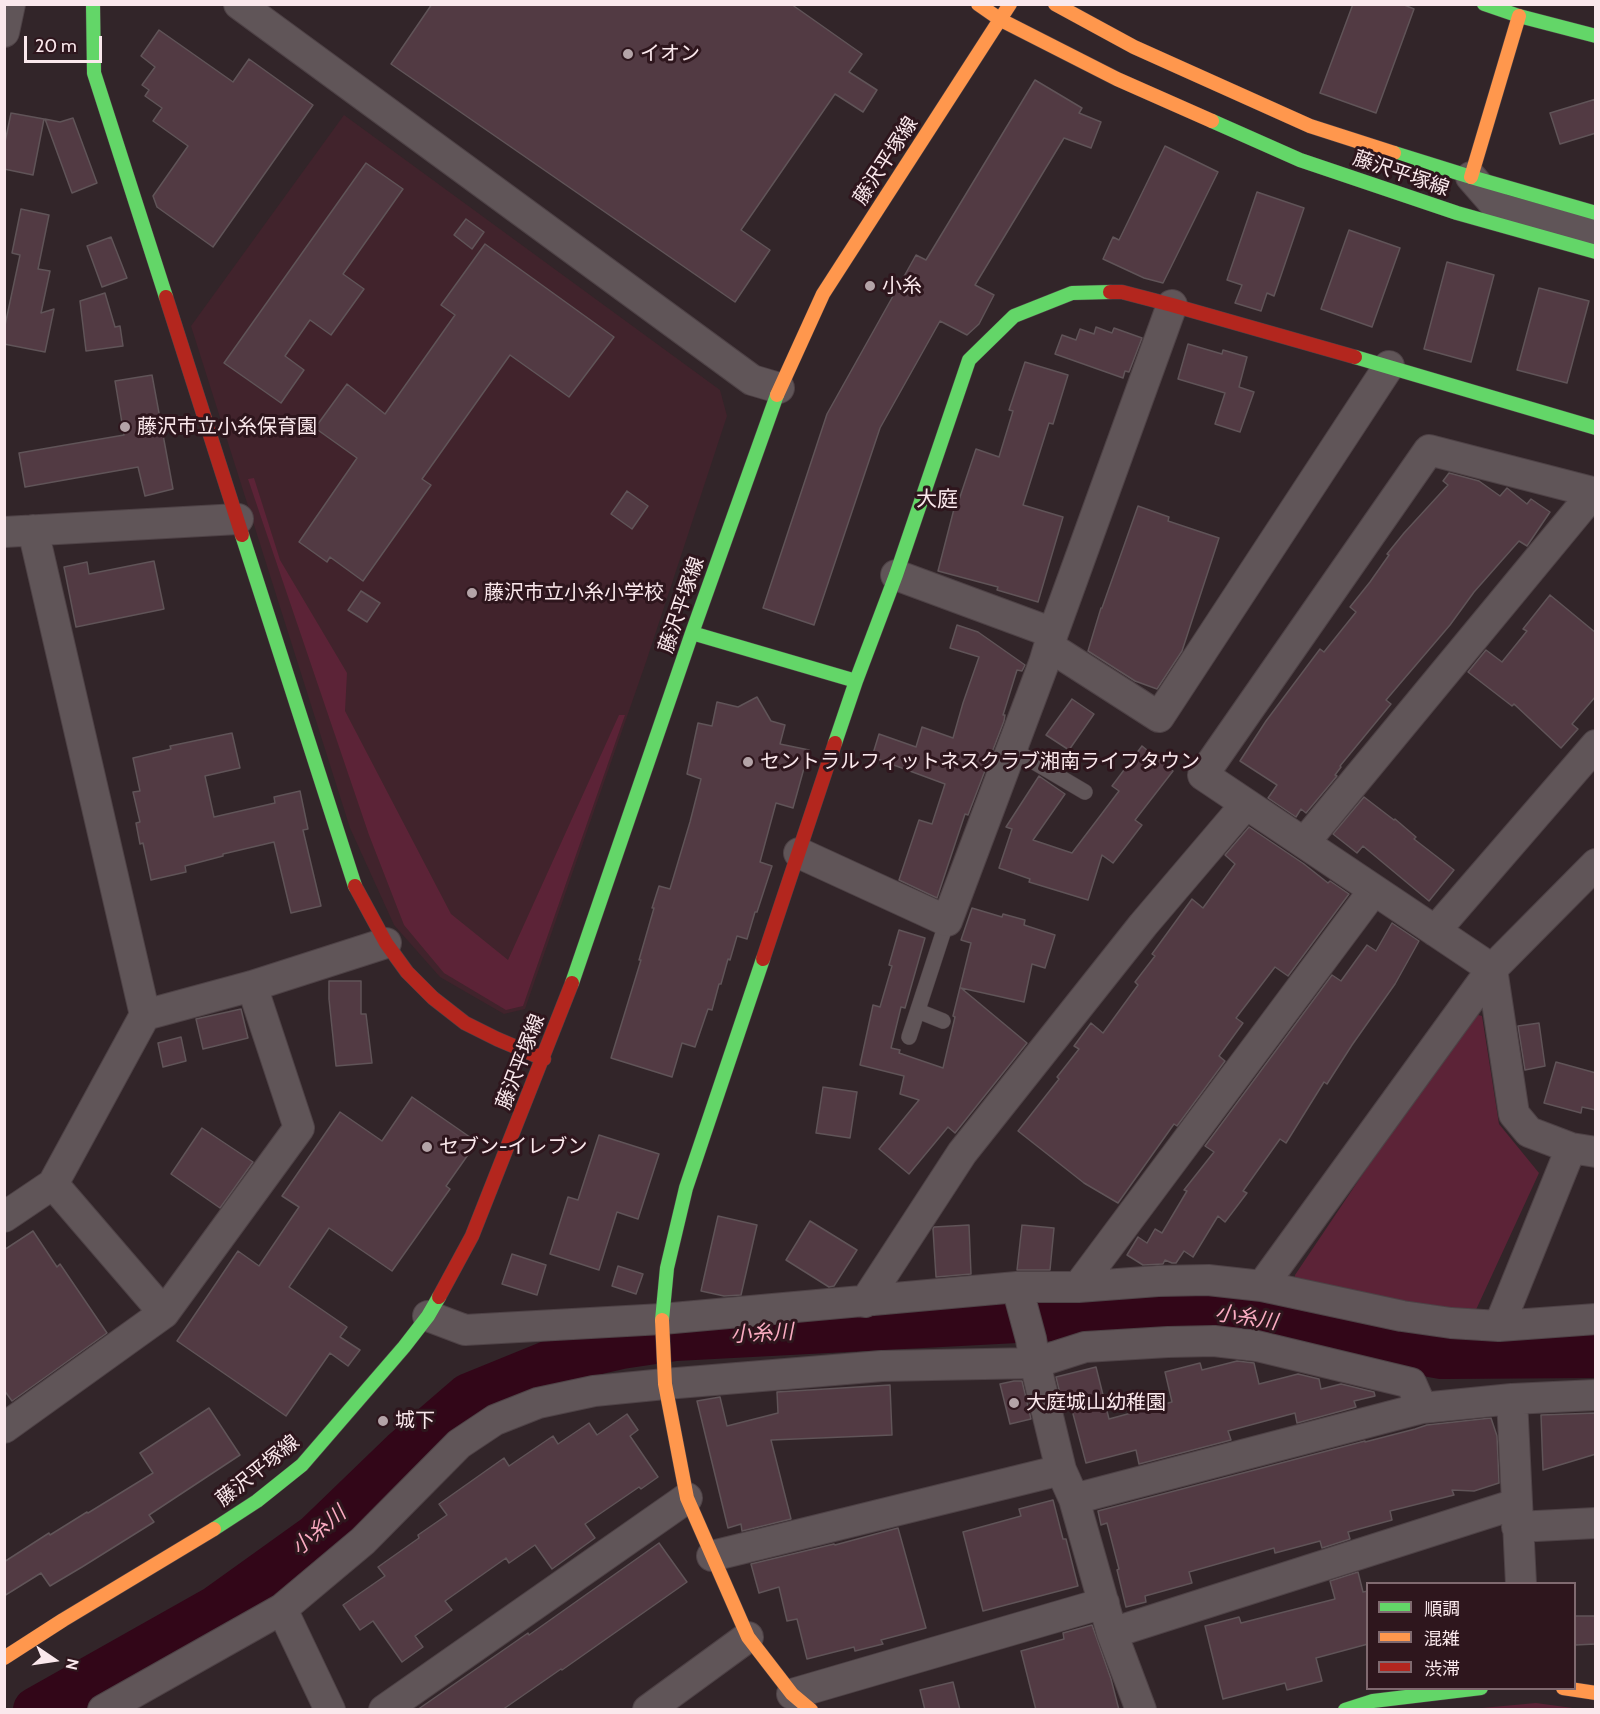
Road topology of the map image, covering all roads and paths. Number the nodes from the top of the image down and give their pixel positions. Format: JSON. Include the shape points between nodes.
{"nodes":[{"id":1,"x":10,"y":4,"type":"edge"},
{"id":2,"x":239,"y":4,"type":"edge"},
{"id":3,"x":978,"y":4,"type":"edge"},
{"id":4,"x":1010,"y":4,"type":"edge"},
{"id":5,"x":1055,"y":4,"type":"edge"},
{"id":6,"x":1484,"y":4,"type":"edge"},
{"id":7,"x":90,"y":5,"type":"edge"},
{"id":8,"x":1519,"y":16,"type":"junction"},
{"id":9,"x":1001,"y":20,"type":"junction"},
{"id":10,"x":4,"y":32,"type":"edge"},
{"id":11,"x":1596,"y":36,"type":"edge"},
{"id":12,"x":1471,"y":177,"type":"junction"},
{"id":13,"x":1596,"y":213,"type":"edge"},
{"id":14,"x":1596,"y":235,"type":"edge"},
{"id":15,"x":1596,"y":252,"type":"edge"},
{"id":16,"x":1172,"y":305,"type":"junction"},
{"id":17,"x":1389,"y":366,"type":"junction"},
{"id":18,"x":779,"y":388,"type":"junction"},
{"id":19,"x":1596,"y":428,"type":"edge"},
{"id":20,"x":1595,"y":492,"type":"edge"},
{"id":21,"x":238,"y":519,"type":"junction"},
{"id":22,"x":19,"y":531,"type":"edge"},
{"id":23,"x":896,"y":575,"type":"junction"},
{"id":24,"x":692,"y":633,"type":"junction"},
{"id":25,"x":1051,"y":640,"type":"junction"},
{"id":26,"x":856,"y":681,"type":"junction"},
{"id":27,"x":1596,"y":745,"type":"edge"},
{"id":28,"x":1012,"y":749,"type":"junction"},
{"id":29,"x":1084,"y":792,"type":"dead end"},
{"id":30,"x":1246,"y":804,"type":"junction"},
{"id":31,"x":1304,"y":843,"type":"junction"},
{"id":32,"x":799,"y":853,"type":"junction"},
{"id":33,"x":1596,"y":864,"type":"edge"},
{"id":34,"x":1374,"y":890,"type":"junction"},
{"id":35,"x":947,"y":921,"type":"junction"},
{"id":36,"x":1435,"y":931,"type":"junction"},
{"id":37,"x":386,"y":943,"type":"junction"},
{"id":38,"x":1492,"y":969,"type":"junction"},
{"id":39,"x":252,"y":986,"type":"junction"},
{"id":40,"x":918,"y":1011,"type":"junction"},
{"id":41,"x":145,"y":1015,"type":"junction"},
{"id":42,"x":943,"y":1021,"type":"dead end"},
{"id":43,"x":909,"y":1038,"type":"dead end"},
{"id":44,"x":544,"y":1059,"type":"junction"},
{"id":45,"x":1583,"y":1150,"type":"edge"},
{"id":46,"x":53,"y":1184,"type":"junction"},
{"id":47,"x":4,"y":1217,"type":"edge"},
{"id":48,"x":1262,"y":1286,"type":"junction"},
{"id":49,"x":1078,"y":1287,"type":"junction"},
{"id":50,"x":1019,"y":1295,"type":"junction"},
{"id":51,"x":865,"y":1302,"type":"junction"},
{"id":52,"x":164,"y":1313,"type":"junction"},
{"id":53,"x":428,"y":1316,"type":"junction"},
{"id":54,"x":1596,"y":1319,"type":"edge"},
{"id":55,"x":663,"y":1324,"type":"junction"},
{"id":56,"x":1498,"y":1326,"type":"junction"},
{"id":57,"x":1033,"y":1351,"type":"junction"},
{"id":58,"x":665,"y":1374,"type":"junction"},
{"id":59,"x":1596,"y":1395,"type":"edge"},
{"id":60,"x":1512,"y":1400,"type":"junction"},
{"id":61,"x":1422,"y":1408,"type":"junction"},
{"id":62,"x":4,"y":1428,"type":"edge"},
{"id":63,"x":1060,"y":1470,"type":"junction"},
{"id":64,"x":687,"y":1498,"type":"junction"},
{"id":65,"x":1074,"y":1499,"type":"junction"},
{"id":66,"x":1517,"y":1516,"type":"junction"},
{"id":67,"x":1596,"y":1523,"type":"edge"},
{"id":68,"x":712,"y":1556,"type":"junction"},
{"id":69,"x":1521,"y":1582,"type":"edge"},
{"id":70,"x":1104,"y":1603,"type":"junction"},
{"id":71,"x":282,"y":1609,"type":"junction"},
{"id":72,"x":1112,"y":1633,"type":"junction"},
{"id":73,"x":748,"y":1637,"type":"junction"},
{"id":74,"x":4,"y":1658,"type":"edge"},
{"id":75,"x":1472,"y":1690,"type":"edge"},
{"id":76,"x":1571,"y":1690,"type":"edge"},
{"id":77,"x":1596,"y":1693,"type":"edge"},
{"id":78,"x":801,"y":1702,"type":"edge"},
{"id":79,"x":103,"y":1710,"type":"edge"},
{"id":80,"x":330,"y":1710,"type":"edge"},
{"id":81,"x":384,"y":1710,"type":"edge"},
{"id":82,"x":648,"y":1710,"type":"edge"},
{"id":83,"x":1141,"y":1710,"type":"edge"},
{"id":84,"x":1345,"y":1710,"type":"edge"}],
"edges":[{"from":1,"to":10,"type":"street"},
{"from":2,"to":18,"type":"street","via":[[752,381]]},
{"from":3,"to":9,"type":"street"},
{"from":4,"to":9,"type":"street"},
{"from":5,"to":12,"type":"street","name":"藤沢平塚線","via":[[1134,47],[1310,126]]},
{"from":6,"to":8,"type":"street"},
{"from":7,"to":21,"type":"street","via":[[94,73]]},
{"from":8,"to":11,"type":"street"},
{"from":8,"to":12,"type":"street"},
{"from":9,"to":15,"type":"street","name":"藤沢平塚線","via":[[1117,79],[1300,159],[1457,213]]},
{"from":9,"to":18,"type":"street","name":"藤沢平塚線","via":[[823,294]]},
{"from":12,"to":13,"type":"street","name":"藤沢平塚線"},
{"from":12,"to":14,"type":"street","via":[[1498,208]]},
{"from":16,"to":17,"type":"street"},
{"from":16,"to":23,"type":"street","via":[[1122,292],[1072,293],[1014,316],[976,353],[969,360]]},
{"from":16,"to":25,"type":"street"},
{"from":17,"to":19,"type":"street"},
{"from":17,"to":25,"type":"street","via":[[1159,717]]},
{"from":18,"to":24,"type":"street","name":"藤沢平塚線"},
{"from":20,"to":30,"type":"street","via":[[1429,450],[1203,775]]},
{"from":20,"to":31,"type":"street"},
{"from":21,"to":22,"type":"street"},
{"from":21,"to":37,"type":"street","via":[[356,888]]},
{"from":22,"to":41,"type":"street"},
{"from":23,"to":25,"type":"street"},
{"from":23,"to":26,"type":"street"},
{"from":24,"to":26,"type":"street"},
{"from":24,"to":44,"type":"street","name":"藤沢平塚線"},
{"from":25,"to":28,"type":"street"},
{"from":26,"to":32,"type":"street"},
{"from":27,"to":36,"type":"street"},
{"from":28,"to":29,"type":"lane"},
{"from":28,"to":35,"type":"street"},
{"from":30,"to":31,"type":"street"},
{"from":30,"to":51,"type":"street","via":[[1143,925],[962,1154]]},
{"from":31,"to":34,"type":"street"},
{"from":32,"to":35,"type":"street"},
{"from":32,"to":55,"type":"street","via":[[686,1188],[667,1268]]},
{"from":33,"to":38,"type":"street"},
{"from":34,"to":36,"type":"street"},
{"from":34,"to":49,"type":"street"},
{"from":35,"to":40,"type":"lane"},
{"from":36,"to":38,"type":"street"},
{"from":37,"to":39,"type":"street"},
{"from":37,"to":44,"type":"street","via":[[407,972],[465,1023]]},
{"from":38,"to":45,"type":"street","via":[[1515,1114],[1529,1132]]},
{"from":38,"to":48,"type":"street"},
{"from":39,"to":41,"type":"street"},
{"from":39,"to":52,"type":"street","via":[[299,1128]]},
{"from":40,"to":42,"type":"lane"},
{"from":40,"to":43,"type":"lane"},
{"from":41,"to":46,"type":"street"},
{"from":44,"to":53,"type":"street","name":"藤沢平塚線","via":[[472,1236]]},
{"from":45,"to":56,"type":"street"},
{"from":46,"to":47,"type":"street"},
{"from":46,"to":52,"type":"street"},
{"from":48,"to":49,"type":"street","via":[[1208,1280]]},
{"from":48,"to":56,"type":"street","via":[[1402,1316]]},
{"from":49,"to":50,"type":"street"},
{"from":50,"to":51,"type":"street"},
{"from":50,"to":57,"type":"street"},
{"from":51,"to":55,"type":"street"},
{"from":52,"to":62,"type":"street"},
{"from":53,"to":55,"type":"street","via":[[465,1330]]},
{"from":53,"to":74,"type":"street","name":"藤沢平塚線","via":[[302,1465],[193,1544]]},
{"from":54,"to":56,"type":"street"},
{"from":55,"to":58,"type":"street"},
{"from":57,"to":58,"type":"street","via":[[882,1366]]},
{"from":57,"to":61,"type":"street","via":[[1179,1341],[1257,1346],[1411,1383]]},
{"from":57,"to":63,"type":"street"},
{"from":58,"to":64,"type":"street"},
{"from":58,"to":71,"type":"street","via":[[538,1403],[495,1420],[459,1444],[363,1541]]},
{"from":59,"to":60,"type":"street"},
{"from":60,"to":61,"type":"street"},
{"from":60,"to":66,"type":"street"},
{"from":61,"to":65,"type":"street"},
{"from":63,"to":65,"type":"street"},
{"from":63,"to":68,"type":"street"},
{"from":64,"to":68,"type":"street"},
{"from":64,"to":81,"type":"street"},
{"from":65,"to":70,"type":"street"},
{"from":66,"to":67,"type":"street"},
{"from":66,"to":69,"type":"street"},
{"from":66,"to":72,"type":"street"},
{"from":68,"to":73,"type":"street"},
{"from":70,"to":72,"type":"street"},
{"from":70,"to":78,"type":"street"},
{"from":71,"to":79,"type":"street"},
{"from":71,"to":80,"type":"street"},
{"from":72,"to":83,"type":"street"},
{"from":73,"to":78,"type":"street"},
{"from":73,"to":82,"type":"street"},
{"from":75,"to":84,"type":"street","via":[[1374,1701]]},
{"from":76,"to":77,"type":"street"}]}
